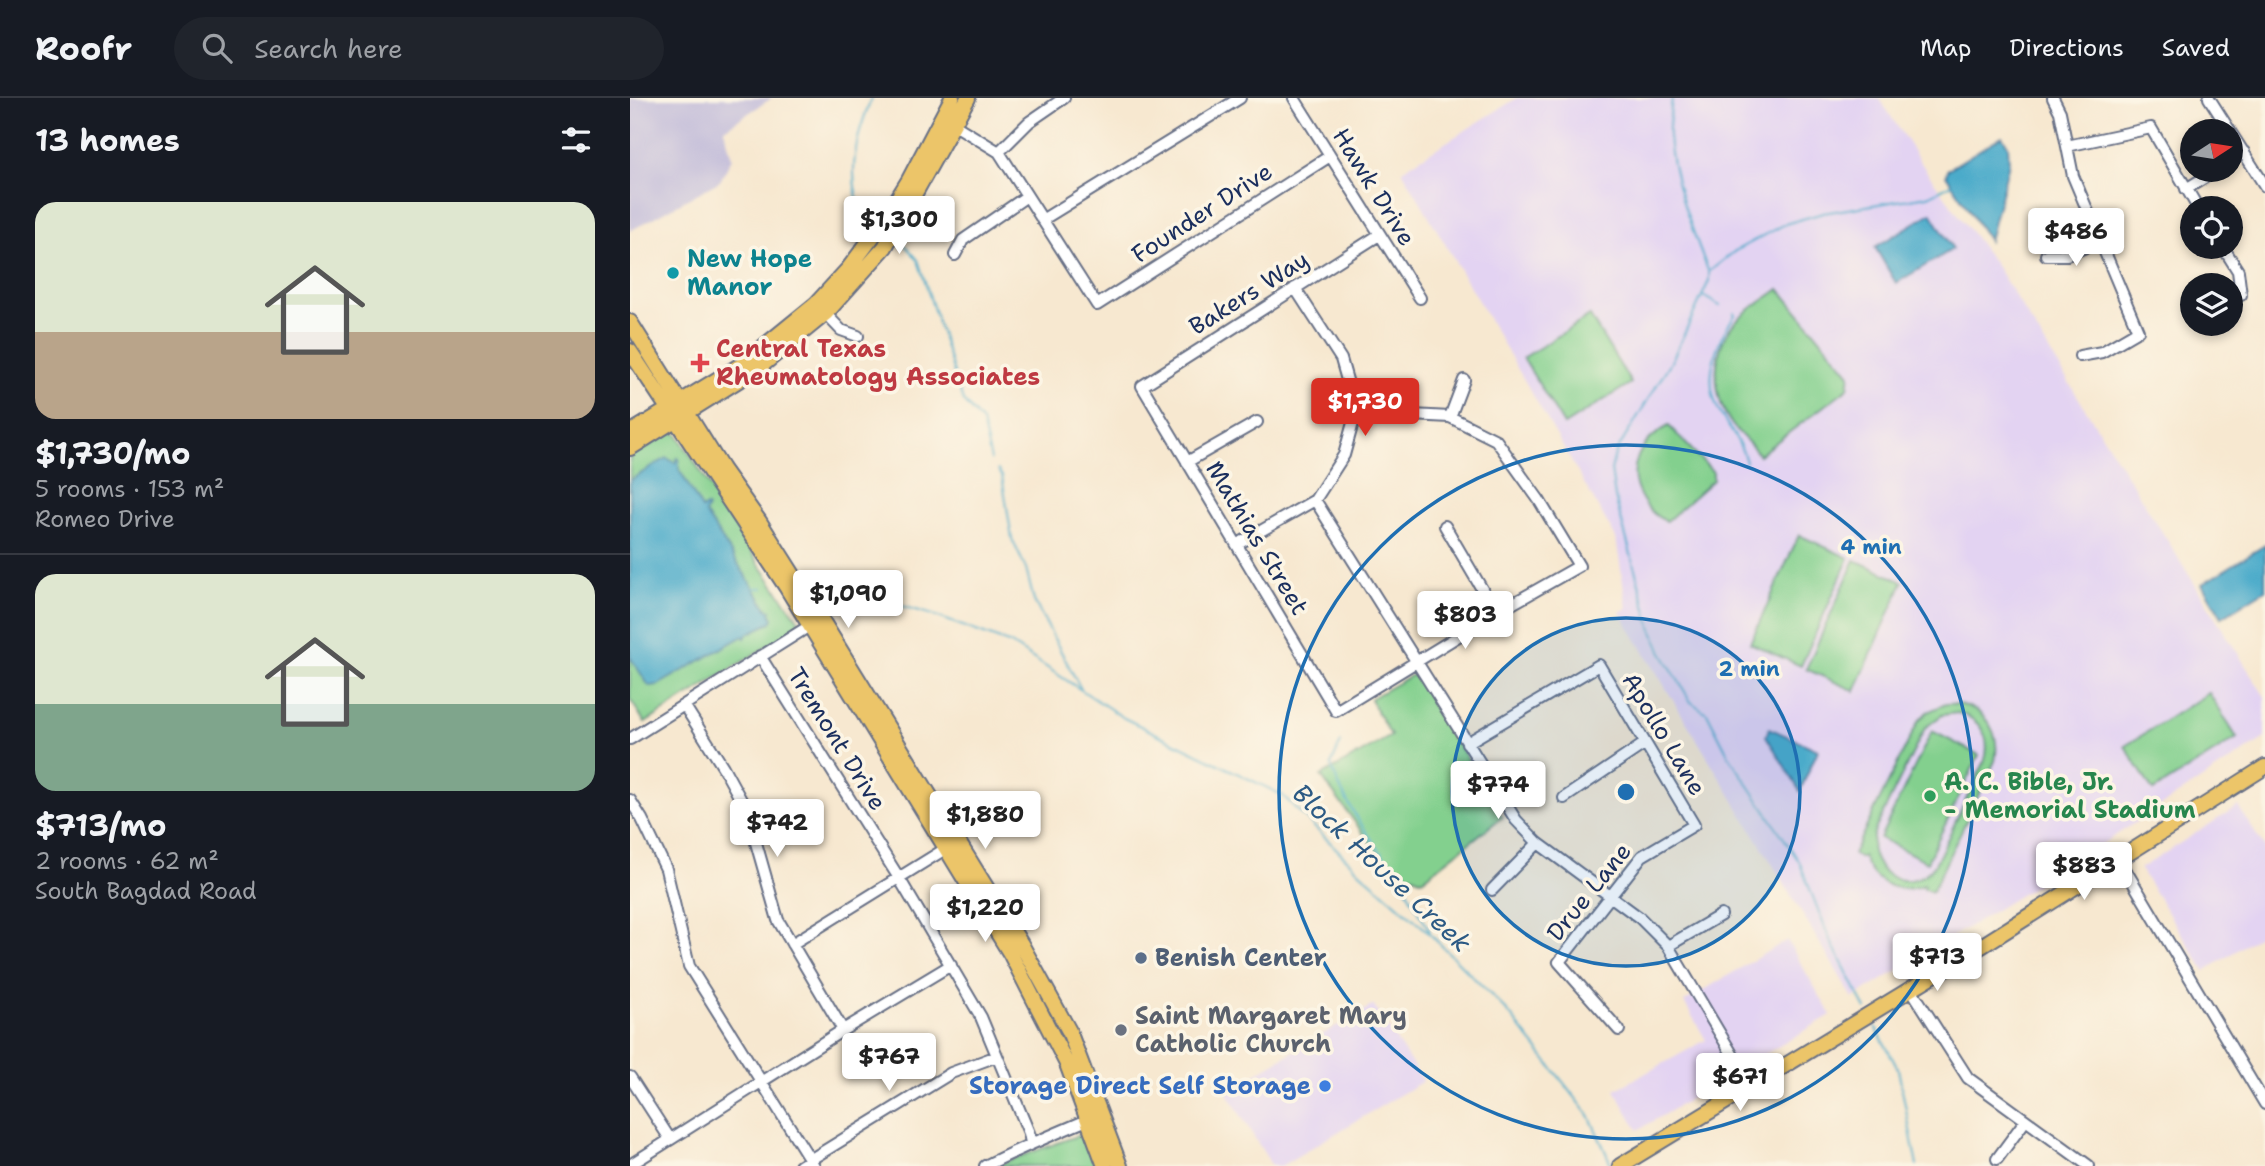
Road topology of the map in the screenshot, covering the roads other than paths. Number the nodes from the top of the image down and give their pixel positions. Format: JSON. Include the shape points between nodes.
{"nodes":[{"id":1,"x":952,"y":98,"type":"edge"},
{"id":2,"x":968,"y":98,"type":"edge"},
{"id":3,"x":1064,"y":98,"type":"edge"},
{"id":4,"x":1240,"y":98,"type":"edge"},
{"id":5,"x":1294,"y":98,"type":"edge"},
{"id":6,"x":2053,"y":98,"type":"edge"},
{"id":7,"x":2209,"y":98,"type":"edge"},
{"id":8,"x":2223,"y":119,"type":"edge"},
{"id":9,"x":948,"y":120,"type":"junction"},
{"id":10,"x":2067,"y":146,"type":"junction"},
{"id":11,"x":999,"y":152,"type":"junction"},
{"id":12,"x":2244,"y":152,"type":"edge"},
{"id":13,"x":1330,"y":156,"type":"junction"},
{"id":14,"x":2197,"y":182,"type":"edge"},
{"id":15,"x":2265,"y":186,"type":"edge"},
{"id":16,"x":2186,"y":189,"type":"junction"},
{"id":17,"x":1027,"y":196,"type":"junction"},
{"id":18,"x":2190,"y":196,"type":"edge"},
{"id":19,"x":1042,"y":220,"type":"junction"},
{"id":20,"x":1379,"y":235,"type":"junction"},
{"id":21,"x":2099,"y":241,"type":"junction"},
{"id":22,"x":955,"y":255,"type":"dead end"},
{"id":23,"x":2046,"y":255,"type":"dead end"},
{"id":24,"x":1295,"y":288,"type":"junction"},
{"id":25,"x":1420,"y":298,"type":"dead end"},
{"id":26,"x":821,"y":309,"type":"junction"},
{"id":27,"x":630,"y":322,"type":"edge"},
{"id":28,"x":858,"y":336,"type":"dead end"},
{"id":29,"x":630,"y":351,"type":"edge"},
{"id":30,"x":2080,"y":356,"type":"dead end"},
{"id":31,"x":1464,"y":380,"type":"dead end"},
{"id":32,"x":1142,"y":386,"type":"joint"},
{"id":33,"x":677,"y":412,"type":"junction"},
{"id":34,"x":1356,"y":412,"type":"junction"},
{"id":35,"x":1450,"y":417,"type":"junction"},
{"id":36,"x":1257,"y":422,"type":"dead end"},
{"id":37,"x":630,"y":433,"type":"edge"},
{"id":38,"x":630,"y":448,"type":"edge"},
{"id":39,"x":1187,"y":462,"type":"junction"},
{"id":40,"x":1315,"y":500,"type":"junction"},
{"id":41,"x":740,"y":519,"type":"junction"},
{"id":42,"x":1445,"y":526,"type":"dead end"},
{"id":43,"x":1238,"y":544,"type":"junction"},
{"id":44,"x":786,"y":562,"type":"junction"},
{"id":45,"x":1496,"y":613,"type":"junction"},
{"id":46,"x":815,"y":622,"type":"junction"},
{"id":47,"x":760,"y":656,"type":"junction"},
{"id":48,"x":1418,"y":662,"type":"junction"},
{"id":49,"x":684,"y":705,"type":"junction"},
{"id":50,"x":630,"y":739,"type":"edge"},
{"id":51,"x":1467,"y":743,"type":"junction"},
{"id":52,"x":1644,"y":744,"type":"junction"},
{"id":53,"x":2265,"y":767,"type":"edge"},
{"id":54,"x":1564,"y":798,"type":"dead end"},
{"id":55,"x":630,"y":800,"type":"edge"},
{"id":56,"x":1694,"y":825,"type":"joint"},
{"id":57,"x":1538,"y":843,"type":"junction"},
{"id":58,"x":952,"y":845,"type":"junction"},
{"id":59,"x":2119,"y":859,"type":"junction"},
{"id":60,"x":899,"y":878,"type":"junction"},
{"id":61,"x":1492,"y":890,"type":"dead end"},
{"id":62,"x":1611,"y":895,"type":"junction"},
{"id":63,"x":1721,"y":915,"type":"dead end"},
{"id":64,"x":792,"y":944,"type":"junction"},
{"id":65,"x":1668,"y":946,"type":"junction"},
{"id":66,"x":951,"y":965,"type":"junction"},
{"id":67,"x":1911,"y":989,"type":"junction"},
{"id":68,"x":843,"y":1030,"type":"junction"},
{"id":69,"x":1619,"y":1030,"type":"dead end"},
{"id":70,"x":996,"y":1056,"type":"junction"},
{"id":71,"x":630,"y":1077,"type":"edge"},
{"id":72,"x":761,"y":1081,"type":"junction"},
{"id":73,"x":2260,"y":1085,"type":"edge"},
{"id":74,"x":1751,"y":1086,"type":"junction"},
{"id":75,"x":2265,"y":1104,"type":"edge"},
{"id":76,"x":1095,"y":1117,"type":"junction"},
{"id":77,"x":2025,"y":1121,"type":"junction"},
{"id":78,"x":670,"y":1139,"type":"junction"},
{"id":79,"x":1031,"y":1143,"type":"junction"},
{"id":80,"x":1997,"y":1160,"type":"dead end"},
{"id":81,"x":1625,"y":1163,"type":"edge"},
{"id":82,"x":808,"y":1164,"type":"edge"},
{"id":83,"x":630,"y":1165,"type":"edge"},
{"id":84,"x":985,"y":1166,"type":"edge"},
{"id":85,"x":1105,"y":1166,"type":"edge"},
{"id":86,"x":1120,"y":1166,"type":"edge"},
{"id":87,"x":2089,"y":1166,"type":"edge"}],
"edges":[{"from":1,"to":9,"type":"main road"},
{"from":2,"to":9,"type":"main road"},
{"from":3,"to":11,"type":"street","via":[[1028,122]]},
{"from":4,"to":19,"type":"street"},
{"from":5,"to":13,"type":"street","name":"Hawk Drive"},
{"from":6,"to":10,"type":"street"},
{"from":7,"to":8,"type":"street"},
{"from":9,"to":11,"type":"street"},
{"from":9,"to":26,"type":"main road","via":[[885,247]]},
{"from":10,"to":16,"type":"street","via":[[2151,128]]},
{"from":10,"to":21,"type":"street","via":[[2073,176]]},
{"from":11,"to":17,"type":"street"},
{"from":12,"to":15,"type":"street"},
{"from":13,"to":19,"type":"street","name":"Founder Drive","via":[[1097,305]]},
{"from":13,"to":20,"type":"street","name":"Hawk Drive"},
{"from":14,"to":16,"type":"street"},
{"from":16,"to":18,"type":"street"},
{"from":17,"to":19,"type":"street"},
{"from":17,"to":22,"type":"street","via":[[963,240]]},
{"from":20,"to":24,"type":"street","name":"Bakers Way"},
{"from":20,"to":25,"type":"street","name":"Hawk Drive"},
{"from":21,"to":23,"type":"street","via":[[2067,254]]},
{"from":21,"to":30,"type":"street","via":[[2138,331],[2102,352]]},
{"from":24,"to":32,"type":"street","name":"Bakers Way"},
{"from":24,"to":34,"type":"street","via":[[1341,359]]},
{"from":26,"to":28,"type":"street","via":[[841,330]]},
{"from":26,"to":33,"type":"main road","via":[[761,366]]},
{"from":27,"to":33,"type":"main road"},
{"from":29,"to":33,"type":"main road"},
{"from":31,"to":35,"type":"street"},
{"from":32,"to":39,"type":"street","name":"Mathias Street"},
{"from":33,"to":37,"type":"main road"},
{"from":33,"to":38,"type":"main road"},
{"from":33,"to":41,"type":"main road"},
{"from":33,"to":44,"type":"main road"},
{"from":34,"to":35,"type":"street"},
{"from":34,"to":40,"type":"street","via":[[1344,455]]},
{"from":35,"to":45,"type":"street","via":[[1496,440],[1579,566]]},
{"from":36,"to":39,"type":"street"},
{"from":39,"to":43,"type":"street","name":"Mathias Street"},
{"from":40,"to":43,"type":"street"},
{"from":40,"to":48,"type":"street"},
{"from":41,"to":44,"type":"main road","via":[[752,523],[774,557]]},
{"from":41,"to":46,"type":"main road"},
{"from":42,"to":45,"type":"street"},
{"from":43,"to":48,"type":"street","name":"Mathias Street","via":[[1336,711]]},
{"from":44,"to":46,"type":"main road"},
{"from":45,"to":48,"type":"street"},
{"from":46,"to":47,"type":"street"},
{"from":46,"to":58,"type":"main road"},
{"from":47,"to":49,"type":"street"},
{"from":47,"to":60,"type":"street","name":"Tremont Drive"},
{"from":48,"to":51,"type":"street"},
{"from":49,"to":50,"type":"street"},
{"from":49,"to":64,"type":"street","via":[[747,811],[778,920]]},
{"from":51,"to":52,"type":"street","name":"Apollo Lane","via":[[1599,665]]},
{"from":51,"to":57,"type":"street","via":[[1504,804]]},
{"from":52,"to":54,"type":"street"},
{"from":52,"to":56,"type":"street","name":"Apollo Lane"},
{"from":53,"to":59,"type":"main road"},
{"from":55,"to":72,"type":"street","via":[[666,869],[689,966]]},
{"from":56,"to":62,"type":"street","name":"Drue Lane","via":[[1642,856]]},
{"from":57,"to":61,"type":"street"},
{"from":57,"to":62,"type":"street"},
{"from":58,"to":60,"type":"street"},
{"from":58,"to":76,"type":"main road"},
{"from":59,"to":67,"type":"main road"},
{"from":59,"to":73,"type":"street"},
{"from":60,"to":64,"type":"street"},
{"from":60,"to":66,"type":"street","name":"Tremont Drive"},
{"from":62,"to":65,"type":"street"},
{"from":62,"to":69,"type":"street","name":"Drue Lane","via":[[1559,962]]},
{"from":63,"to":65,"type":"street"},
{"from":64,"to":68,"type":"street"},
{"from":65,"to":74,"type":"street"},
{"from":66,"to":68,"type":"street"},
{"from":66,"to":70,"type":"street","name":"Tremont Drive","via":[[981,1017]]},
{"from":67,"to":74,"type":"main road"},
{"from":67,"to":77,"type":"street","via":[[1968,1078]]},
{"from":68,"to":72,"type":"street"},
{"from":70,"to":79,"type":"street","name":"Tremont Drive"},
{"from":70,"to":82,"type":"street","via":[[951,1073]]},
{"from":71,"to":78,"type":"street"},
{"from":72,"to":78,"type":"street"},
{"from":72,"to":82,"type":"street"},
{"from":73,"to":75,"type":"street"},
{"from":74,"to":81,"type":"main road"},
{"from":76,"to":79,"type":"street"},
{"from":76,"to":85,"type":"main road"},
{"from":76,"to":86,"type":"main road"},
{"from":77,"to":80,"type":"street"},
{"from":77,"to":87,"type":"street"},
{"from":78,"to":83,"type":"street"},
{"from":79,"to":84,"type":"street"}]}
